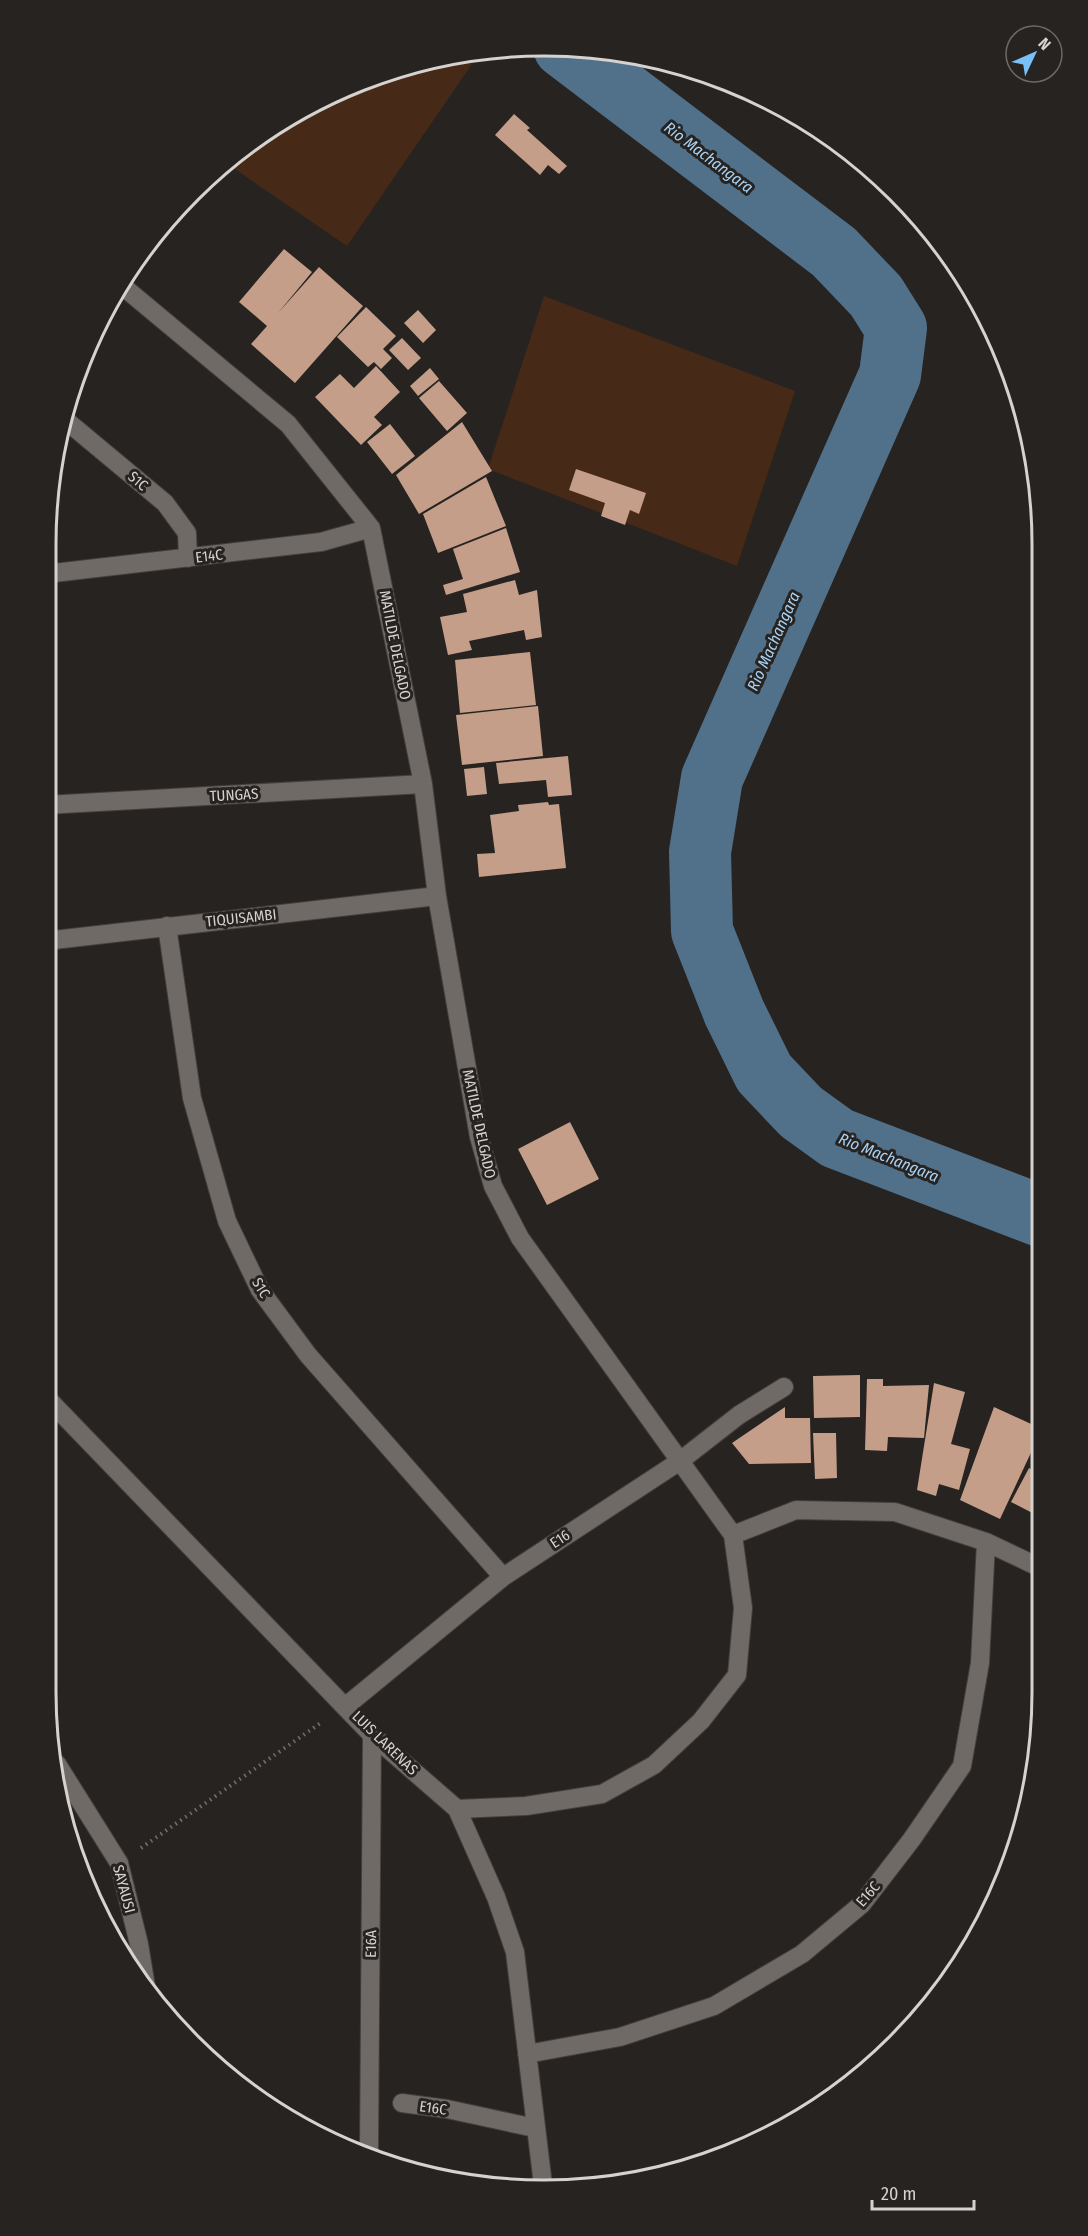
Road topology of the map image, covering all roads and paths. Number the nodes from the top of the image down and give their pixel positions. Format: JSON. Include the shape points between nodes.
{"nodes":[{"id":1,"x":127,"y":290,"type":"edge"},
{"id":2,"x":71,"y":424,"type":"edge"},
{"id":3,"x":371,"y":528,"type":"junction"},
{"id":4,"x":188,"y":558,"type":"junction"},
{"id":5,"x":56,"y":573,"type":"edge"},
{"id":6,"x":423,"y":784,"type":"junction"},
{"id":7,"x":56,"y":804,"type":"edge"},
{"id":8,"x":437,"y":896,"type":"junction"},
{"id":9,"x":167,"y":926,"type":"junction"},
{"id":10,"x":56,"y":940,"type":"edge"},
{"id":11,"x":784,"y":1387,"type":"dead end"},
{"id":12,"x":56,"y":1407,"type":"edge"},
{"id":13,"x":680,"y":1461,"type":"junction"},
{"id":14,"x":733,"y":1535,"type":"junction"},
{"id":15,"x":986,"y":1542,"type":"junction"},
{"id":16,"x":1032,"y":1564,"type":"edge"},
{"id":17,"x":503,"y":1577,"type":"junction"},
{"id":18,"x":346,"y":1706,"type":"junction"},
{"id":19,"x":372,"y":1735,"type":"junction"},
{"id":20,"x":63,"y":1773,"type":"edge"},
{"id":21,"x":457,"y":1809,"type":"junction"},
{"id":22,"x":119,"y":1863,"type":"junction"},
{"id":23,"x":143,"y":1971,"type":"edge"},
{"id":24,"x":527,"y":2054,"type":"junction"},
{"id":25,"x":402,"y":2103,"type":"dead end"},
{"id":26,"x":535,"y":2128,"type":"junction"},
{"id":27,"x":369,"y":2148,"type":"edge"},
{"id":28,"x":542,"y":2180,"type":"edge"}],
"edges":[{"from":1,"to":3,"type":"street","name":"MATILDE DELGADO","via":[[288,424]]},
{"from":2,"to":4,"type":"street","name":"S1C","via":[[165,503],[187,533]]},
{"from":3,"to":4,"type":"street","name":"E14C","via":[[321,542]]},
{"from":3,"to":6,"type":"street","name":"MATILDE DELGADO"},
{"from":4,"to":5,"type":"street","name":"E14C"},
{"from":6,"to":7,"type":"street","name":"TUNGAS"},
{"from":6,"to":8,"type":"street","name":"MATILDE DELGADO"},
{"from":8,"to":9,"type":"street","name":"TIQUISAMBI"},
{"from":8,"to":13,"type":"street","name":"MATILDE DELGADO","via":[[479,1137],[493,1186],[520,1238]]},
{"from":9,"to":10,"type":"street","name":"TIQUISAMBI"},
{"from":9,"to":17,"type":"street","name":"S1C","via":[[192,1098],[227,1221],[260,1290],[308,1355]]},
{"from":11,"to":13,"type":"street","name":"E16","via":[[739,1415]]},
{"from":12,"to":18,"type":"street","name":"LUIS LARENAS"},
{"from":13,"to":14,"type":"street","name":"MATILDE DELGADO"},
{"from":13,"to":17,"type":"street","name":"E16"},
{"from":14,"to":15,"type":"street","via":[[796,1510],[895,1512]]},
{"from":14,"to":21,"type":"street","name":"MATILDE DELGADO","via":[[743,1608],[737,1675],[701,1721],[654,1765],[602,1794],[526,1806]]},
{"from":15,"to":16,"type":"street"},
{"from":15,"to":24,"type":"street","name":"E16C","via":[[980,1663],[962,1766],[862,1904],[802,1954],[714,2006],[620,2037]]},
{"from":17,"to":18,"type":"street","name":"E16"},
{"from":18,"to":19,"type":"street","name":"LUIS LARENAS"},
{"from":18,"to":22,"type":"path"},
{"from":19,"to":21,"type":"street","name":"LUIS LARENAS"},
{"from":19,"to":27,"type":"street","name":"E16A"},
{"from":20,"to":22,"type":"street","name":"SAYAUSI"},
{"from":21,"to":24,"type":"street","name":"LUIS LARENAS","via":[[496,1897],[515,1952]]},
{"from":22,"to":23,"type":"street","name":"SAYAUSI"},
{"from":24,"to":26,"type":"street","name":"LUIS LARENAS"},
{"from":25,"to":26,"type":"street","name":"E16C"},
{"from":26,"to":28,"type":"street","name":"LUIS LARENAS"}]}
